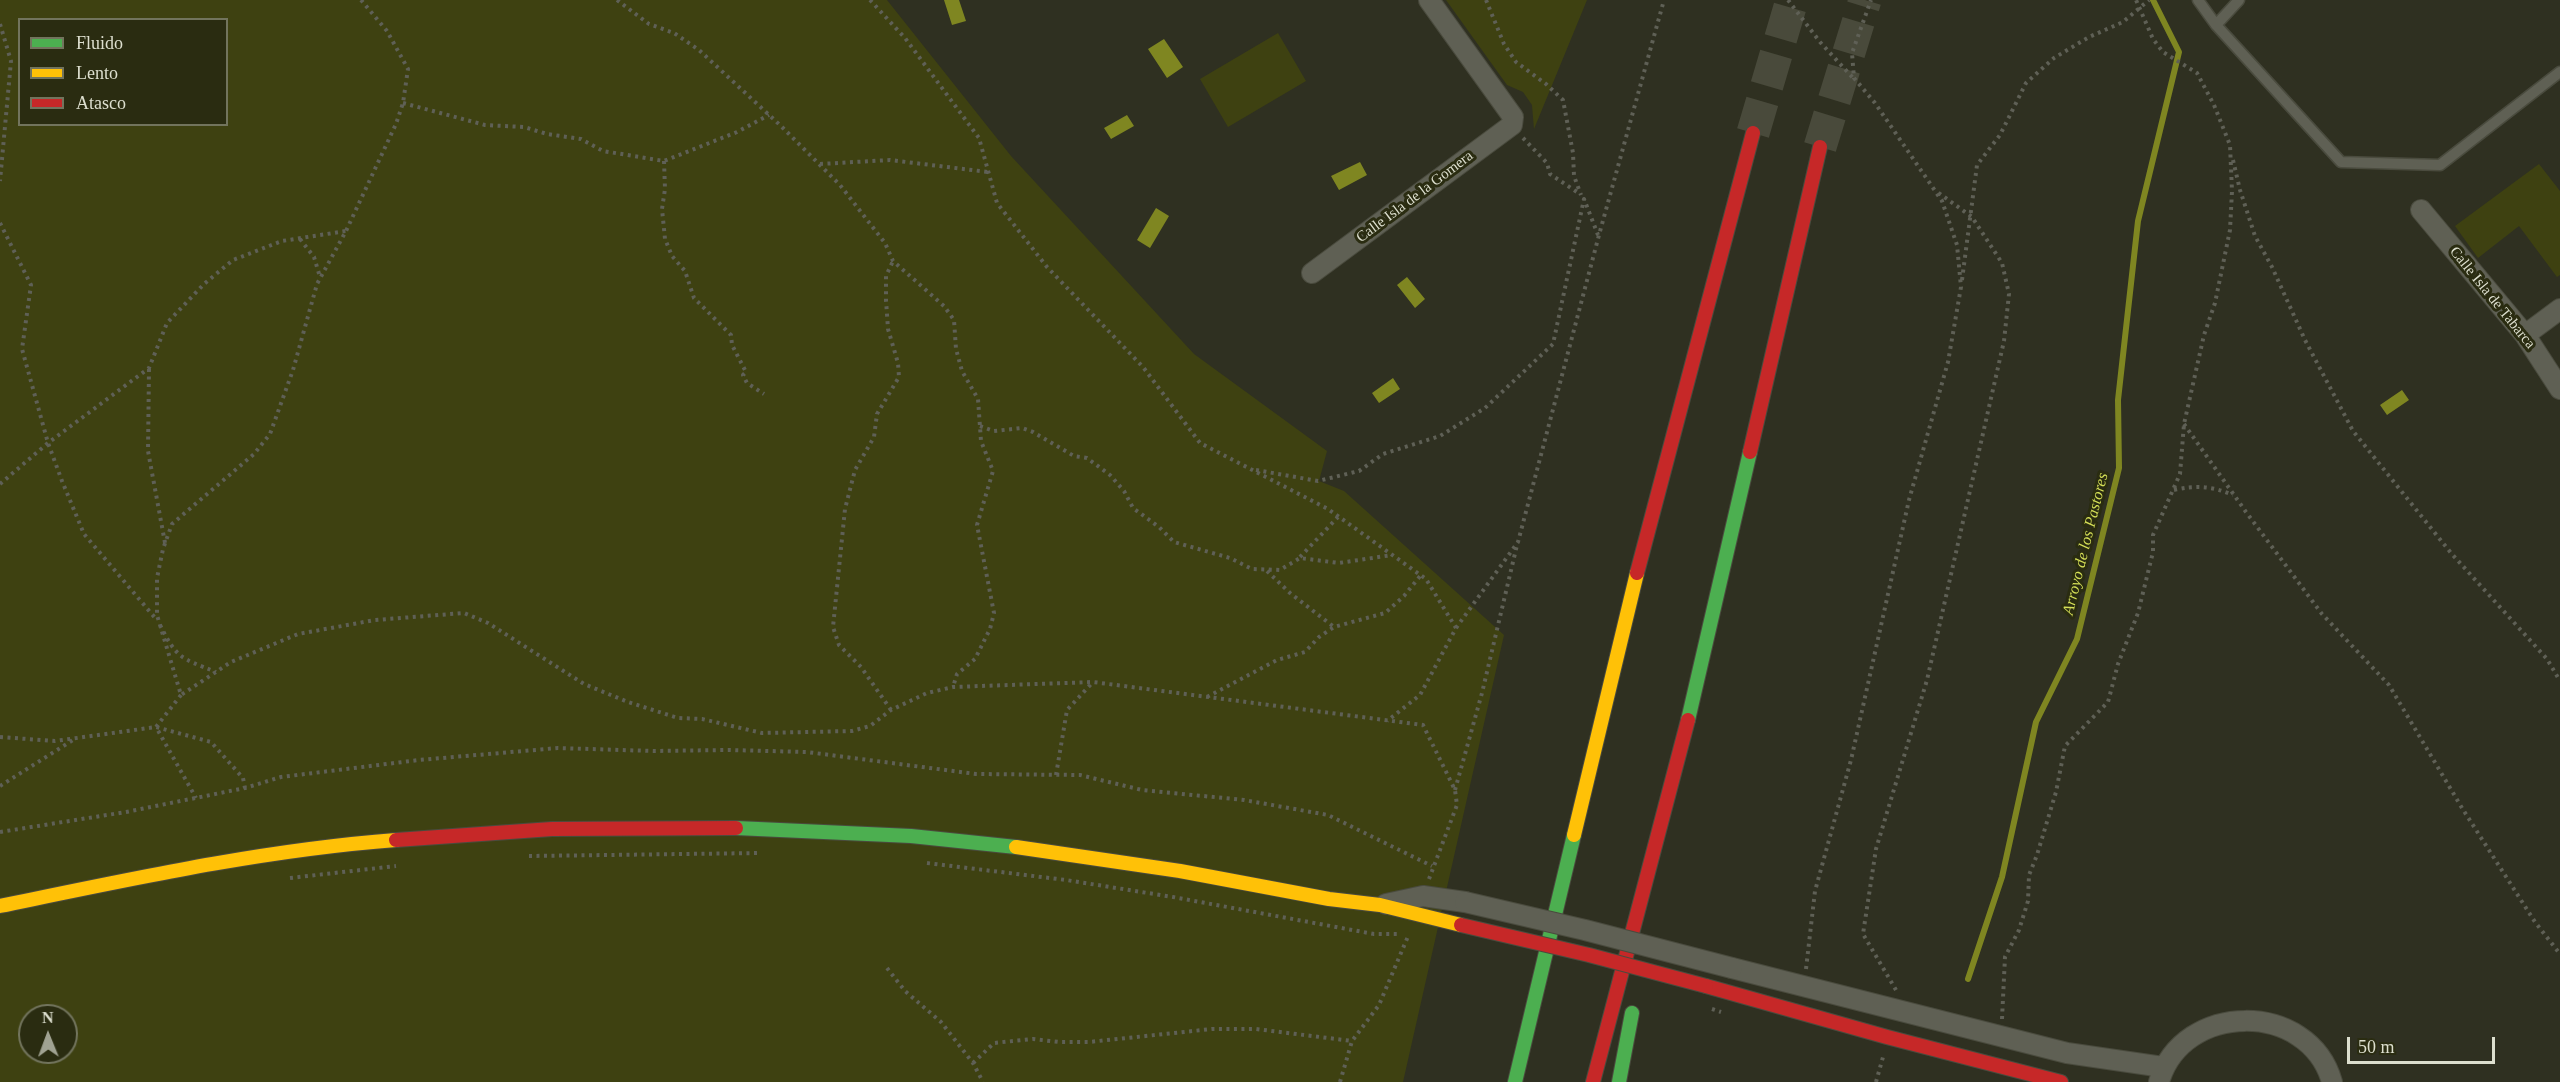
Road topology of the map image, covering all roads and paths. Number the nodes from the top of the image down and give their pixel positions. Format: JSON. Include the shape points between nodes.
{"nodes":[{"id":1,"x":361,"y":0,"type":"edge"},
{"id":2,"x":616,"y":0,"type":"edge"},
{"id":3,"x":870,"y":0,"type":"edge"},
{"id":4,"x":1430,"y":0,"type":"edge"},
{"id":5,"x":1486,"y":0,"type":"edge"},
{"id":6,"x":1788,"y":0,"type":"edge"},
{"id":7,"x":1871,"y":0,"type":"edge"},
{"id":8,"x":2136,"y":0,"type":"edge"},
{"id":9,"x":2198,"y":0,"type":"edge"},
{"id":10,"x":2239,"y":0,"type":"edge"},
{"id":11,"x":1665,"y":1,"type":"edge"},
{"id":12,"x":2147,"y":1,"type":"edge"},
{"id":13,"x":2139,"y":8,"type":"junction"},
{"id":14,"x":0,"y":24,"type":"edge"},
{"id":15,"x":2216,"y":25,"type":"junction"},
{"id":16,"x":2560,"y":72,"type":"edge"},
{"id":17,"x":1854,"y":78,"type":"junction"},
{"id":18,"x":403,"y":104,"type":"junction"},
{"id":19,"x":769,"y":115,"type":"junction"},
{"id":20,"x":1753,"y":133,"type":"tunnel mouth"},
{"id":21,"x":2230,"y":145,"type":"junction"},
{"id":22,"x":1820,"y":147,"type":"tunnel mouth"},
{"id":23,"x":1539,"y":156,"type":"dead end"},
{"id":24,"x":664,"y":161,"type":"junction"},
{"id":25,"x":819,"y":164,"type":"junction"},
{"id":26,"x":989,"y":172,"type":"junction"},
{"id":27,"x":0,"y":181,"type":"edge"},
{"id":28,"x":1934,"y":189,"type":"junction"},
{"id":29,"x":1583,"y":197,"type":"junction"},
{"id":30,"x":2421,"y":210,"type":"dead end"},
{"id":31,"x":1972,"y":218,"type":"junction"},
{"id":32,"x":0,"y":223,"type":"edge"},
{"id":33,"x":346,"y":231,"type":"junction"},
{"id":34,"x":1599,"y":236,"type":"junction"},
{"id":35,"x":300,"y":238,"type":"junction"},
{"id":36,"x":893,"y":261,"type":"junction"},
{"id":37,"x":1312,"y":273,"type":"dead end"},
{"id":38,"x":320,"y":278,"type":"junction"},
{"id":39,"x":1961,"y":287,"type":"junction"},
{"id":40,"x":2560,"y":309,"type":"edge"},
{"id":41,"x":2525,"y":335,"type":"junction"},
{"id":42,"x":149,"y":368,"type":"junction"},
{"id":43,"x":2560,"y":389,"type":"edge"},
{"id":44,"x":764,"y":394,"type":"dead end"},
{"id":45,"x":2184,"y":424,"type":"junction"},
{"id":46,"x":981,"y":426,"type":"junction"},
{"id":47,"x":48,"y":443,"type":"junction"},
{"id":48,"x":1251,"y":469,"type":"junction"},
{"id":49,"x":0,"y":484,"type":"edge"},
{"id":50,"x":2173,"y":490,"type":"junction"},
{"id":51,"x":2234,"y":496,"type":"junction"},
{"id":52,"x":1655,"y":499,"type":"junction"},
{"id":53,"x":1338,"y":516,"type":"junction"},
{"id":54,"x":1518,"y":542,"type":"junction"},
{"id":55,"x":165,"y":543,"type":"junction"},
{"id":56,"x":1392,"y":555,"type":"junction"},
{"id":57,"x":1300,"y":558,"type":"junction"},
{"id":58,"x":1266,"y":571,"type":"junction"},
{"id":59,"x":1421,"y":575,"type":"junction"},
{"id":60,"x":158,"y":621,"type":"junction"},
{"id":61,"x":1334,"y":627,"type":"junction"},
{"id":62,"x":1456,"y":628,"type":"junction"},
{"id":63,"x":216,"y":672,"type":"junction"},
{"id":64,"x":2560,"y":681,"type":"edge"},
{"id":65,"x":1093,"y":682,"type":"junction"},
{"id":66,"x":953,"y":687,"type":"junction"},
{"id":67,"x":181,"y":695,"type":"junction"},
{"id":68,"x":1207,"y":698,"type":"junction"},
{"id":69,"x":891,"y":710,"type":"junction"},
{"id":70,"x":1386,"y":721,"type":"junction"},
{"id":71,"x":156,"y":727,"type":"junction"},
{"id":72,"x":1584,"y":733,"type":"dead end"},
{"id":73,"x":0,"y":737,"type":"edge"},
{"id":74,"x":76,"y":738,"type":"junction"},
{"id":75,"x":1676,"y":774,"type":"junction"},
{"id":76,"x":1056,"y":775,"type":"junction"},
{"id":77,"x":0,"y":786,"type":"edge"},
{"id":78,"x":245,"y":788,"type":"junction"},
{"id":79,"x":1455,"y":790,"type":"junction"},
{"id":80,"x":196,"y":798,"type":"junction"},
{"id":81,"x":0,"y":832,"type":"edge"},
{"id":82,"x":769,"y":853,"type":"dead end"},
{"id":83,"x":526,"y":856,"type":"dead end"},
{"id":84,"x":918,"y":861,"type":"dead end"},
{"id":85,"x":406,"y":865,"type":"dead end"},
{"id":86,"x":1432,"y":866,"type":"junction"},
{"id":87,"x":286,"y":878,"type":"dead end"},
{"id":88,"x":1429,"y":880,"type":"dead end"},
{"id":89,"x":1540,"y":902,"type":"dead end"},
{"id":90,"x":1380,"y":905,"type":"junction"},
{"id":91,"x":0,"y":906,"type":"edge"},
{"id":92,"x":1401,"y":928,"type":"dead end"},
{"id":93,"x":1412,"y":929,"type":"dead end"},
{"id":94,"x":1419,"y":936,"type":"dead end"},
{"id":95,"x":1403,"y":948,"type":"dead end"},
{"id":96,"x":2560,"y":954,"type":"edge"},
{"id":97,"x":1527,"y":957,"type":"dead end"},
{"id":98,"x":887,"y":968,"type":"dead end"},
{"id":99,"x":1805,"y":973,"type":"dead end"},
{"id":100,"x":1638,"y":979,"type":"dead end"},
{"id":101,"x":1899,"y":996,"type":"dead end"},
{"id":102,"x":1634,"y":1002,"type":"dead end"},
{"id":103,"x":1999,"y":1036,"type":"junction"},
{"id":104,"x":1352,"y":1041,"type":"junction"},
{"id":105,"x":1882,"y":1061,"type":"dead end"},
{"id":106,"x":973,"y":1063,"type":"junction"},
{"id":107,"x":2161,"y":1075,"type":"edge"},
{"id":108,"x":983,"y":1082,"type":"edge"},
{"id":109,"x":1340,"y":1082,"type":"edge"},
{"id":110,"x":1515,"y":1082,"type":"edge"},
{"id":111,"x":1593,"y":1082,"type":"edge"},
{"id":112,"x":1619,"y":1082,"type":"edge"},
{"id":113,"x":1876,"y":1082,"type":"edge"},
{"id":114,"x":2061,"y":1082,"type":"edge"},
{"id":115,"x":2332,"y":1082,"type":"edge"}],
"edges":[{"from":1,"to":18,"type":"path","via":[[387,31],[408,69]]},
{"from":2,"to":19,"type":"path","via":[[649,24],[674,33],[699,50]]},
{"from":3,"to":26,"type":"path","via":[[905,38],[979,138]]},
{"from":4,"to":37,"type":"street","name":"Calle Isla de la Gomera","via":[[1513,117],[1512,125]]},
{"from":5,"to":29,"type":"path","via":[[1516,62],[1563,100],[1574,176]]},
{"from":6,"to":17,"type":"path"},
{"from":7,"to":17,"type":"path","via":[[1852,54]]},
{"from":8,"to":13,"type":"path"},
{"from":9,"to":15,"type":"lane"},
{"from":10,"to":15,"type":"lane"},
{"from":11,"to":34,"type":"path"},
{"from":12,"to":13,"type":"path"},
{"from":13,"to":21,"type":"path","via":[[2163,52],[2197,73]]},
{"from":13,"to":31,"type":"path","via":[[2123,22],[2054,58],[2026,83],[2000,135],[1977,165]]},
{"from":14,"to":27,"type":"path","via":[[10,61]]},
{"from":15,"to":16,"type":"lane","via":[[2341,162],[2440,165]]},
{"from":17,"to":28,"type":"path"},
{"from":18,"to":24,"type":"path","via":[[485,125],[524,127],[581,139],[603,151]]},
{"from":18,"to":33,"type":"path"},
{"from":19,"to":24,"type":"path"},
{"from":19,"to":25,"type":"path"},
{"from":20,"to":52,"type":"main road"},
{"from":21,"to":45,"type":"path","via":[[2230,230]]},
{"from":21,"to":64,"type":"path","via":[[2255,236],[2353,431],[2451,553],[2547,659]]},
{"from":22,"to":75,"type":"main road"},
{"from":23,"to":29,"type":"path","via":[[1547,163],[1550,174]]},
{"from":24,"to":44,"type":"path","via":[[662,209],[665,239],[672,256],[686,271],[694,298],[731,335],[747,383]]},
{"from":25,"to":26,"type":"path","via":[[890,160]]},
{"from":25,"to":36,"type":"path","via":[[885,243]]},
{"from":26,"to":48,"type":"path","via":[[997,203],[1047,267],[1143,367],[1200,443]]},
{"from":28,"to":31,"type":"path"},
{"from":28,"to":39,"type":"path","via":[[1957,245]]},
{"from":29,"to":34,"type":"path"},
{"from":29,"to":48,"type":"path","via":[[1553,344],[1485,408],[1440,436],[1383,454],[1359,471],[1318,481]]},
{"from":30,"to":41,"type":"street","name":"Calle Isla de Tabarca"},
{"from":31,"to":39,"type":"path"},
{"from":31,"to":101,"type":"path","via":[[2002,263],[2009,294],[2004,341],[1927,680],[1876,849],[1863,934]]},
{"from":32,"to":47,"type":"path","via":[[31,285],[22,349]]},
{"from":33,"to":35,"type":"path"},
{"from":33,"to":38,"type":"path"},
{"from":34,"to":54,"type":"path"},
{"from":35,"to":38,"type":"path","via":[[314,257]]},
{"from":35,"to":42,"type":"path","via":[[233,260],[204,284],[167,323]]},
{"from":36,"to":46,"type":"path","via":[[944,306],[954,320],[956,349],[962,371],[978,399]]},
{"from":36,"to":69,"type":"path","via":[[886,276],[886,300],[899,376],[877,414],[874,437],[855,470],[845,508],[833,627],[839,645],[861,667]]},
{"from":38,"to":55,"type":"path","via":[[270,434],[254,454],[172,524]]},
{"from":39,"to":99,"type":"path","via":[[1947,363],[1909,500],[1851,760],[1815,891]]},
{"from":40,"to":41,"type":"street"},
{"from":41,"to":43,"type":"street","name":"Calle Isla de Tabarca"},
{"from":42,"to":47,"type":"path"},
{"from":42,"to":55,"type":"path","via":[[148,451]]},
{"from":45,"to":50,"type":"path","via":[[2180,474]]},
{"from":45,"to":51,"type":"path"},
{"from":46,"to":58,"type":"path","via":[[994,430],[1022,428],[1074,456],[1087,458],[1110,475],[1133,508],[1174,542]]},
{"from":46,"to":66,"type":"path","via":[[981,441],[993,471],[977,525],[994,613],[975,659],[957,674]]},
{"from":47,"to":49,"type":"path"},
{"from":47,"to":60,"type":"path","via":[[84,534]]},
{"from":48,"to":53,"type":"path"},
{"from":50,"to":51,"type":"path","via":[[2215,487]]},
{"from":50,"to":103,"type":"path","via":[[2153,535],[2138,613],[2108,702],[2066,746],[2056,792],[2029,875],[2028,901],[2005,957]]},
{"from":51,"to":96,"type":"path","via":[[2322,614],[2389,685],[2462,808]]},
{"from":52,"to":72,"type":"main road","via":[[1613,620]]},
{"from":52,"to":110,"type":"main road"},
{"from":53,"to":56,"type":"path"},
{"from":53,"to":57,"type":"path"},
{"from":54,"to":62,"type":"path"},
{"from":54,"to":79,"type":"path"},
{"from":55,"to":60,"type":"path","via":[[157,578]]},
{"from":56,"to":57,"type":"path","via":[[1339,563]]},
{"from":56,"to":59,"type":"path"},
{"from":57,"to":58,"type":"path","via":[[1280,570]]},
{"from":58,"to":61,"type":"path"},
{"from":59,"to":61,"type":"path","via":[[1385,613]]},
{"from":59,"to":62,"type":"path"},
{"from":60,"to":63,"type":"path","via":[[172,650]]},
{"from":60,"to":67,"type":"path"},
{"from":61,"to":68,"type":"path","via":[[1305,652],[1277,660]]},
{"from":62,"to":70,"type":"path","via":[[1420,695]]},
{"from":63,"to":67,"type":"path"},
{"from":63,"to":69,"type":"path","via":[[298,634],[375,620],[464,613],[488,622],[584,684],[678,718],[702,719],[762,733],[852,732],[870,726]]},
{"from":65,"to":66,"type":"path"},
{"from":65,"to":68,"type":"path"},
{"from":65,"to":76,"type":"path","via":[[1067,710]]},
{"from":66,"to":69,"type":"path","via":[[927,693]]},
{"from":67,"to":71,"type":"path"},
{"from":68,"to":70,"type":"path"},
{"from":70,"to":79,"type":"path","via":[[1423,725]]},
{"from":71,"to":74,"type":"path"},
{"from":71,"to":78,"type":"path","via":[[211,742],[243,778]]},
{"from":71,"to":80,"type":"path"},
{"from":73,"to":74,"type":"path","via":[[55,741]]},
{"from":74,"to":77,"type":"path"},
{"from":75,"to":100,"type":"main road"},
{"from":75,"to":111,"type":"main road"},
{"from":76,"to":78,"type":"path","via":[[976,774],[807,752],[558,748],[281,777]]},
{"from":76,"to":86,"type":"path","via":[[1080,775],[1142,790],[1244,800],[1328,815]]},
{"from":78,"to":80,"type":"path"},
{"from":79,"to":86,"type":"path","via":[[1457,805]]},
{"from":80,"to":81,"type":"path"},
{"from":82,"to":83,"type":"path"},
{"from":84,"to":94,"type":"path","via":[[1152,893],[1374,934]]},
{"from":85,"to":87,"type":"path"},
{"from":86,"to":88,"type":"path"},
{"from":89,"to":97,"type":"main road"},
{"from":90,"to":91,"type":"main road","via":[[987,842],[774,828],[659,827],[552,829],[334,845],[138,877]]},
{"from":90,"to":103,"type":"street","bridge":true,"via":[[1423,896],[1465,902]]},
{"from":90,"to":114,"type":"main road","bridge":true,"via":[[1589,954]]},
{"from":92,"to":93,"type":"path"},
{"from":95,"to":104,"type":"path","via":[[1379,1005]]},
{"from":98,"to":106,"type":"path"},
{"from":102,"to":112,"type":"main road"},
{"from":103,"to":107,"type":"street"},
{"from":104,"to":106,"type":"path","via":[[1256,1029],[1212,1029],[1089,1042],[1033,1039],[994,1043]]},
{"from":104,"to":109,"type":"path"},
{"from":105,"to":113,"type":"path"},
{"from":106,"to":108,"type":"path"},
{"from":107,"to":115,"type":"street","via":[[2181,1044],[2205,1028],[2234,1020],[2263,1021],[2290,1031],[2313,1049]]}]}
